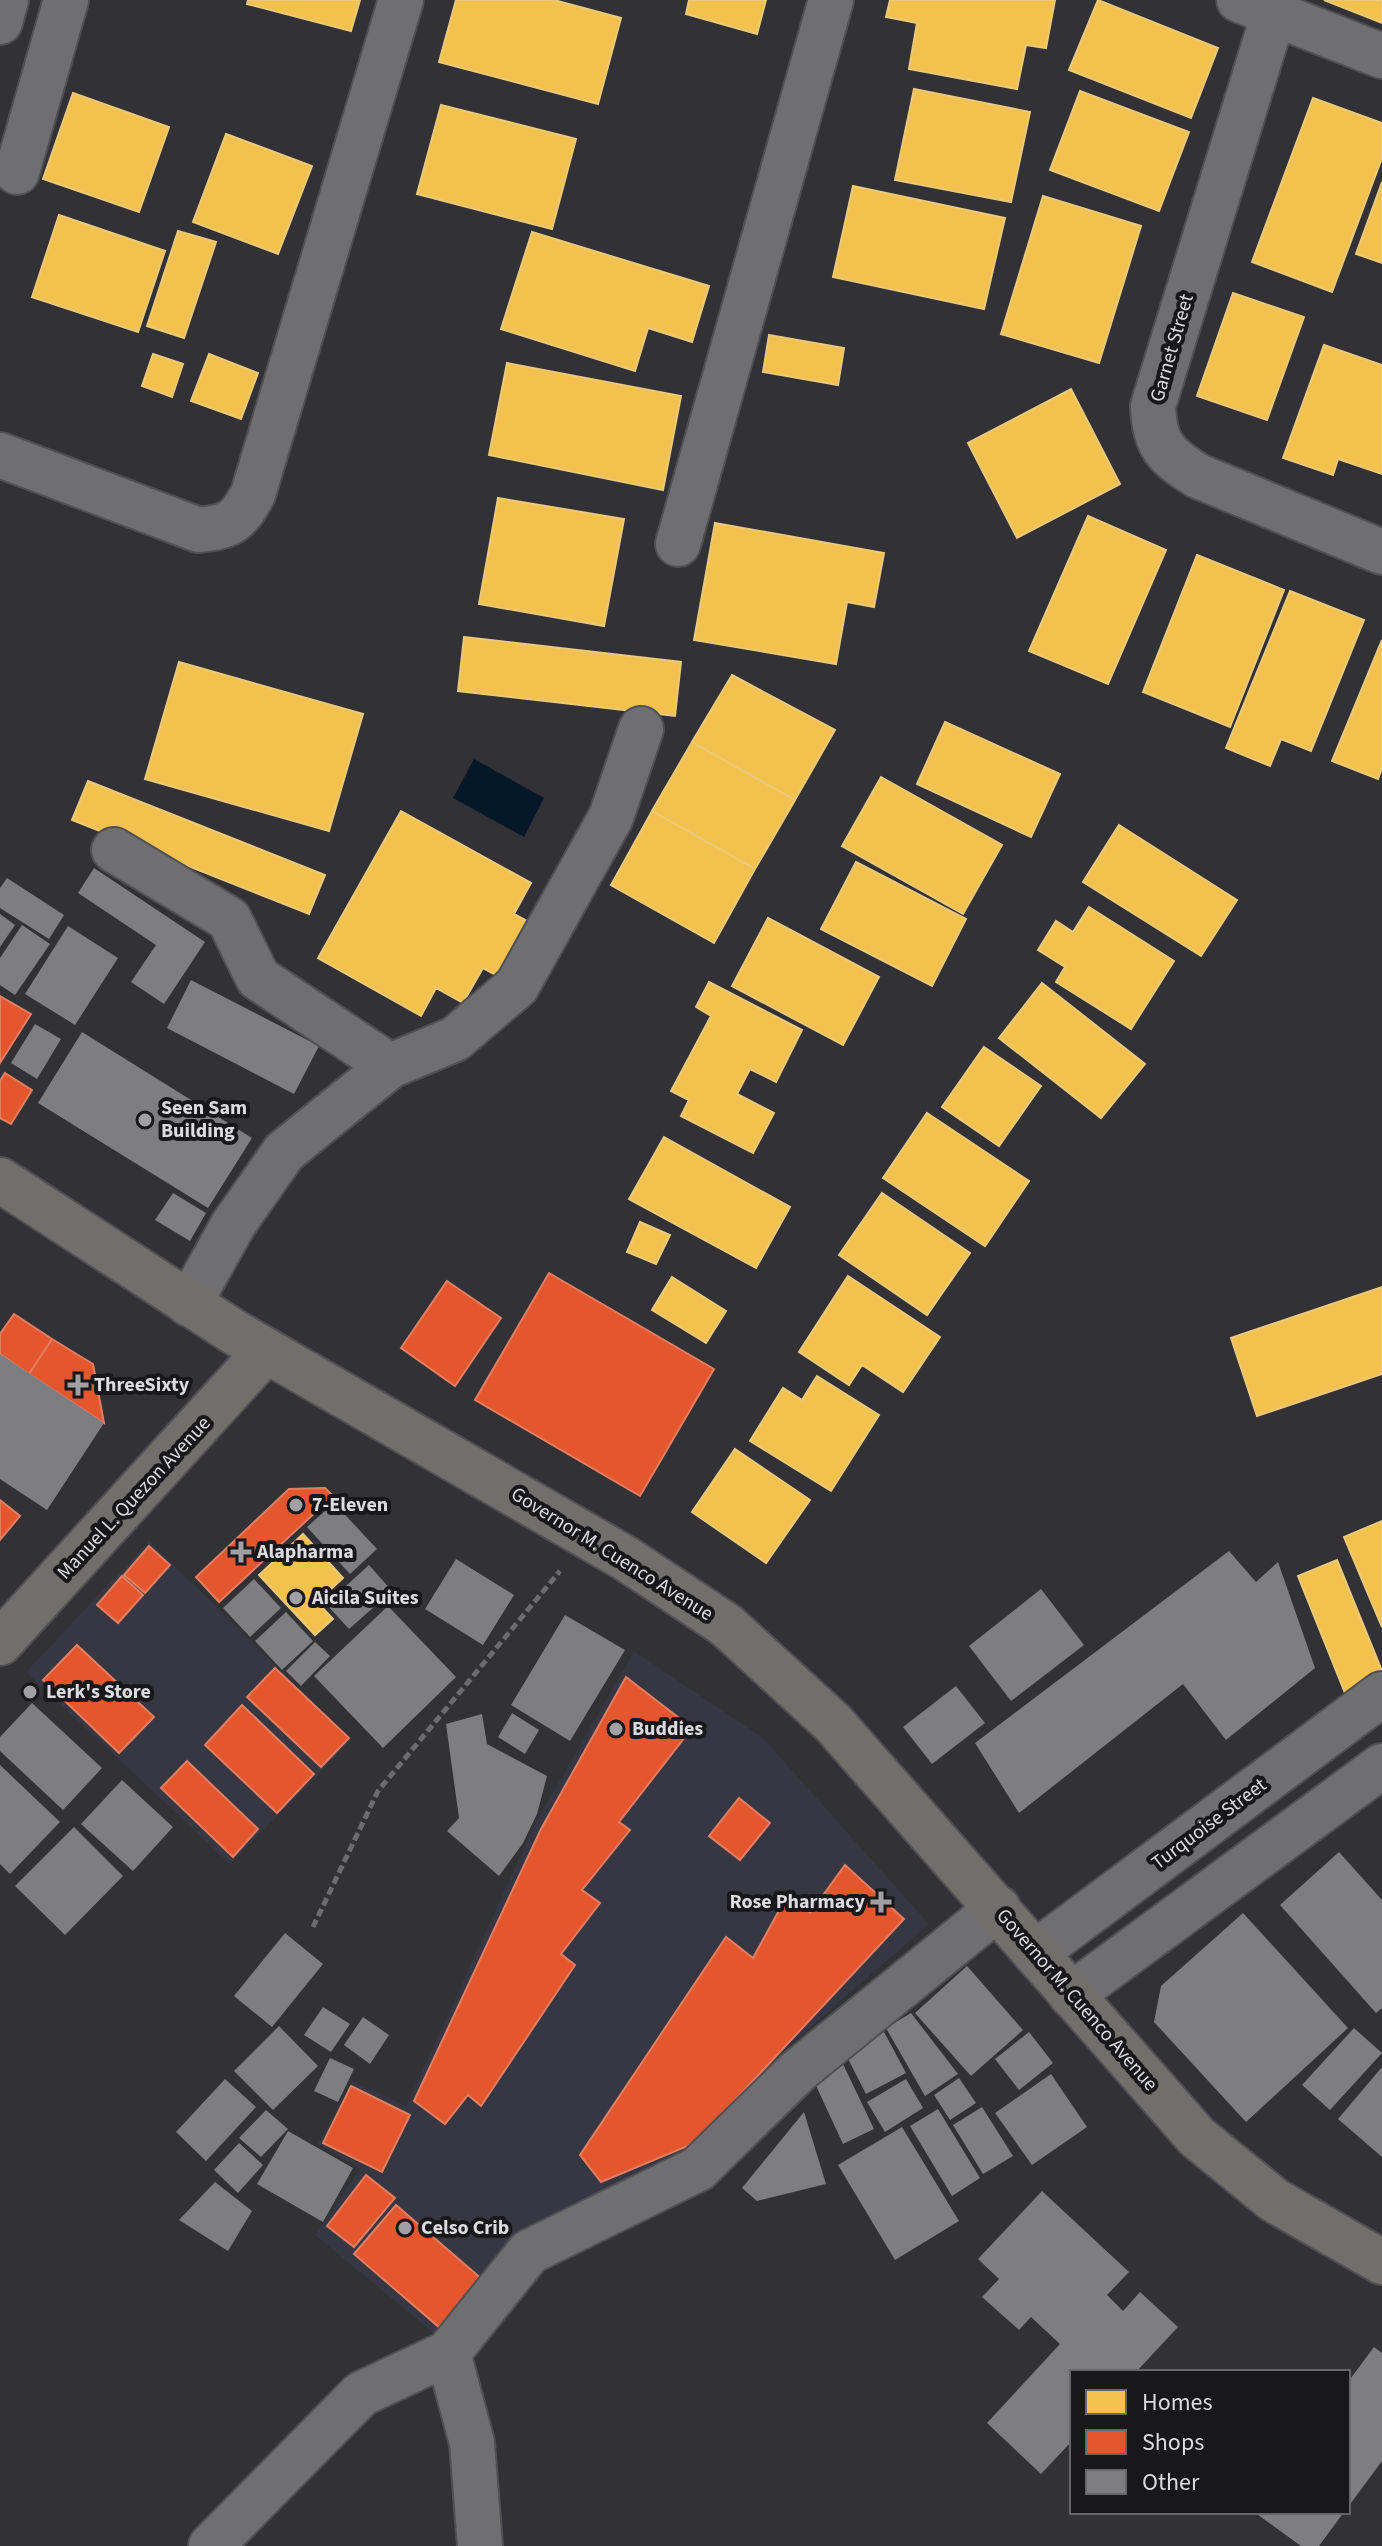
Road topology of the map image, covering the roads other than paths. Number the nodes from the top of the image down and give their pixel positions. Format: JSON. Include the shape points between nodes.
{"nodes":[{"id":1,"x":6,"y":0,"type":"edge"},
{"id":2,"x":66,"y":0,"type":"edge"},
{"id":3,"x":401,"y":0,"type":"edge"},
{"id":4,"x":831,"y":0,"type":"edge"},
{"id":5,"x":1256,"y":7,"type":"edge"},
{"id":6,"x":0,"y":22,"type":"edge"},
{"id":7,"x":1382,"y":56,"type":"edge"},
{"id":8,"x":17,"y":172,"type":"dead end"},
{"id":9,"x":0,"y":455,"type":"edge"},
{"id":10,"x":678,"y":544,"type":"dead end"},
{"id":11,"x":1382,"y":552,"type":"edge"},
{"id":12,"x":641,"y":729,"type":"dead end"},
{"id":13,"x":114,"y":850,"type":"dead end"},
{"id":14,"x":390,"y":1066,"type":"junction"},
{"id":15,"x":0,"y":1180,"type":"edge"},
{"id":16,"x":189,"y":1304,"type":"junction"},
{"id":17,"x":266,"y":1351,"type":"junction"},
{"id":18,"x":0,"y":1643,"type":"edge"},
{"id":19,"x":1379,"y":1703,"type":"edge"},
{"id":20,"x":1382,"y":1766,"type":"edge"},
{"id":21,"x":998,"y":1908,"type":"junction"},
{"id":22,"x":1035,"y":1953,"type":"junction"},
{"id":23,"x":1071,"y":1995,"type":"junction"},
{"id":24,"x":1382,"y":2262,"type":"edge"},
{"id":25,"x":448,"y":2353,"type":"junction"},
{"id":26,"x":211,"y":2546,"type":"edge"},
{"id":27,"x":480,"y":2546,"type":"edge"}],
"edges":[{"from":1,"to":6,"type":"street"},
{"from":2,"to":8,"type":"street"},
{"from":3,"to":9,"type":"street","via":[[253,494],[241,515],[226,526],[199,530]]},
{"from":4,"to":10,"type":"street"},
{"from":5,"to":7,"type":"street"},
{"from":5,"to":11,"type":"street","name":"Garnet Street","via":[[1153,406],[1154,433],[1172,460],[1198,476]]},
{"from":12,"to":14,"type":"street","via":[[611,817],[517,986],[455,1039]]},
{"from":13,"to":14,"type":"street","via":[[229,919],[258,978]]},
{"from":14,"to":16,"type":"street","via":[[284,1152],[233,1225]]},
{"from":15,"to":16,"type":"main road","name":"Governor M. Cuenco Avenue"},
{"from":16,"to":17,"type":"main road","name":"Governor M. Cuenco Avenue"},
{"from":17,"to":18,"type":"main road","name":"Manuel L. Quezon Avenue"},
{"from":17,"to":21,"type":"main road","name":"Governor M. Cuenco Avenue","via":[[589,1536],[726,1625],[833,1723]]},
{"from":19,"to":22,"type":"street","name":"Turquoise Street"},
{"from":20,"to":23,"type":"street"},
{"from":21,"to":22,"type":"main road","name":"Governor M. Cuenco Avenue"},
{"from":21,"to":25,"type":"street","via":[[798,2071],[698,2169],[529,2252]]},
{"from":22,"to":23,"type":"main road","name":"Governor M. Cuenco Avenue"},
{"from":23,"to":24,"type":"main road","name":"Governor M. Cuenco Avenue","via":[[1197,2137],[1274,2200]]},
{"from":25,"to":26,"type":"street","via":[[361,2394]]},
{"from":25,"to":27,"type":"street","via":[[472,2443]]}]}
